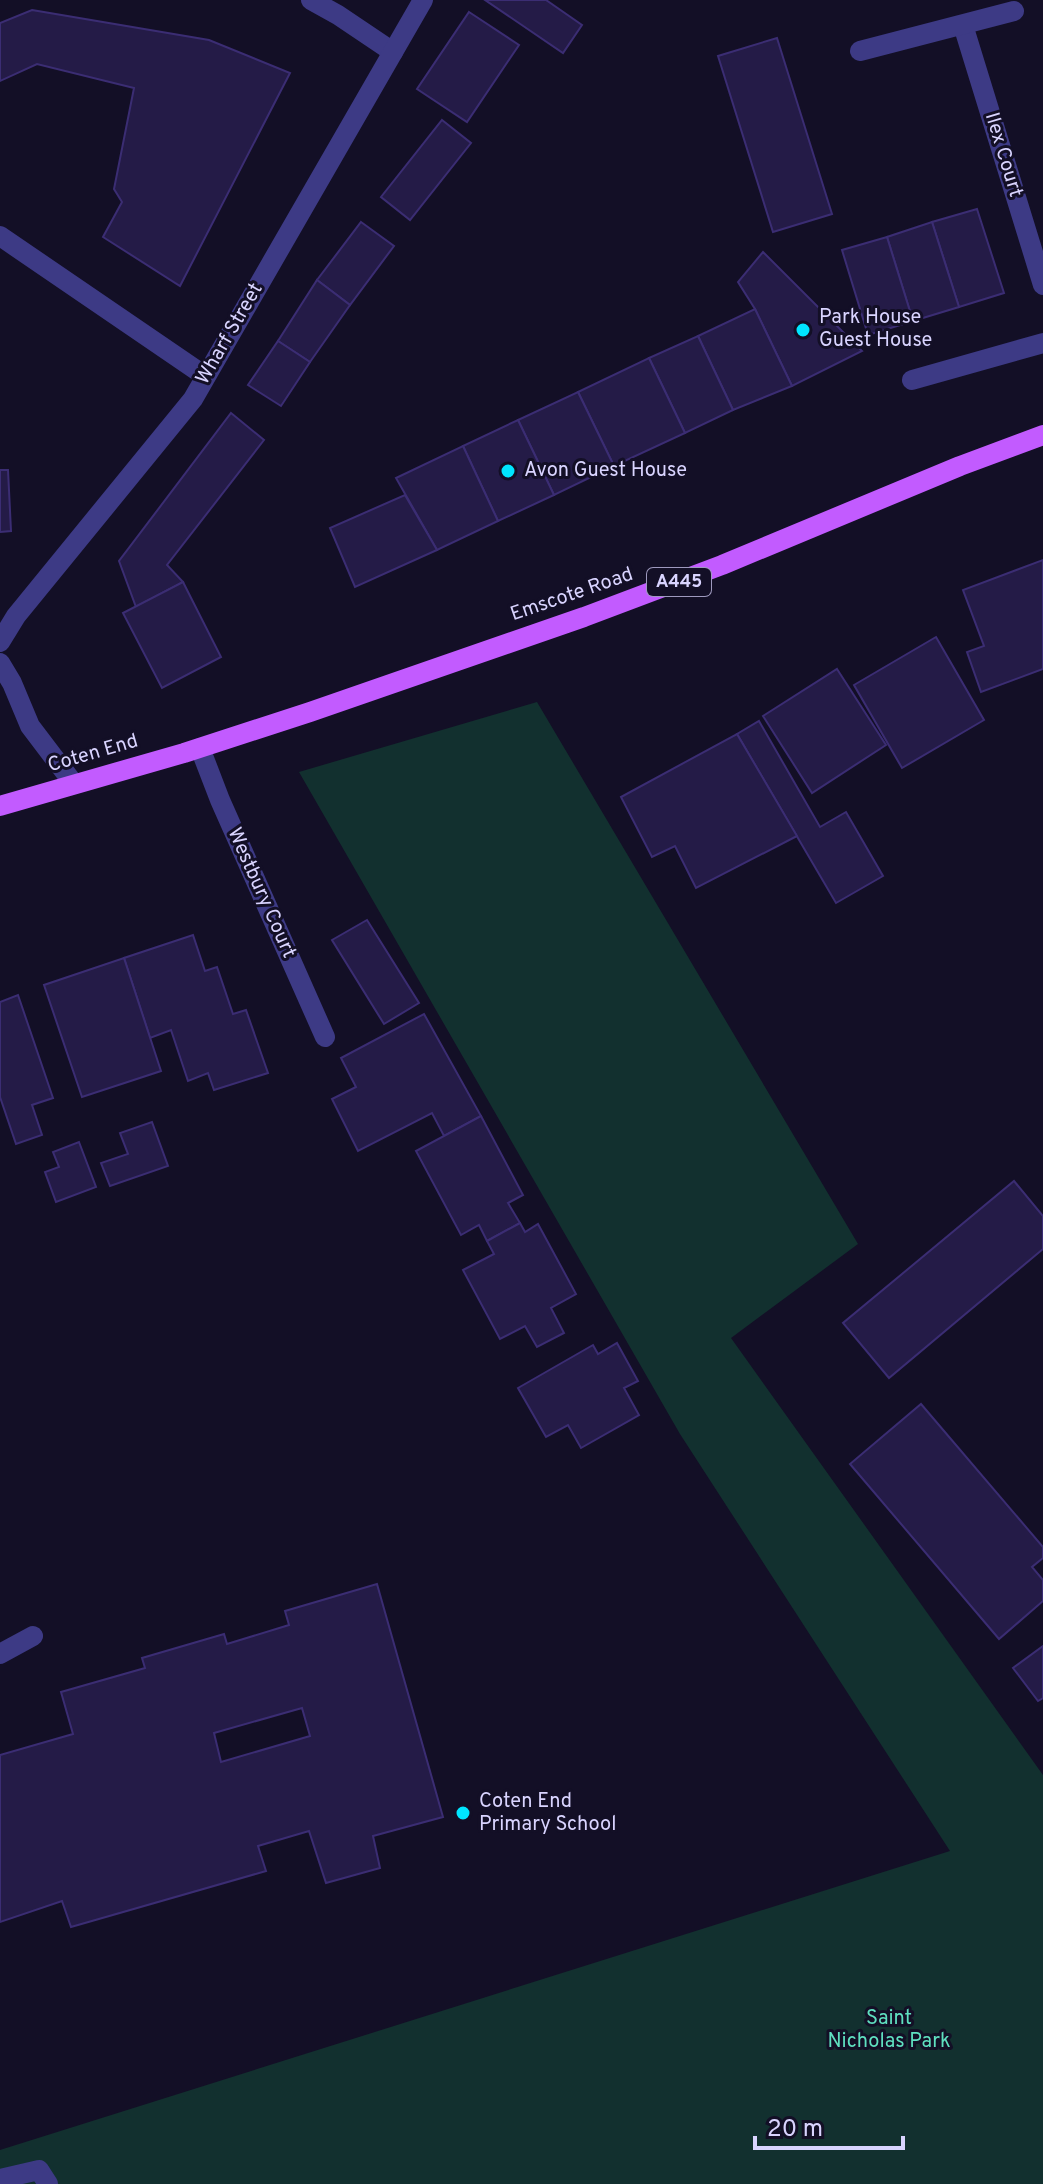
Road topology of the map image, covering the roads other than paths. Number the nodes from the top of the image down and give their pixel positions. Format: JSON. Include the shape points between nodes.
{"nodes":[{"id":1,"x":311,"y":0,"type":"edge"},
{"id":2,"x":423,"y":0,"type":"edge"},
{"id":3,"x":1014,"y":11,"type":"dead end"},
{"id":4,"x":963,"y":25,"type":"junction"},
{"id":5,"x":860,"y":51,"type":"dead end"},
{"id":6,"x":393,"y":52,"type":"junction"},
{"id":7,"x":0,"y":236,"type":"edge"},
{"id":8,"x":1043,"y":285,"type":"edge"},
{"id":9,"x":1043,"y":343,"type":"edge"},
{"id":10,"x":205,"y":376,"type":"junction"},
{"id":11,"x":912,"y":380,"type":"dead end"},
{"id":12,"x":1043,"y":435,"type":"edge"},
{"id":13,"x":0,"y":642,"type":"edge"},
{"id":14,"x":0,"y":663,"type":"edge"},
{"id":15,"x":200,"y":748,"type":"junction"},
{"id":16,"x":74,"y":784,"type":"junction"},
{"id":17,"x":0,"y":806,"type":"edge"},
{"id":18,"x":325,"y":1037,"type":"dead end"},
{"id":19,"x":33,"y":1636,"type":"dead end"},
{"id":20,"x":0,"y":1654,"type":"edge"},
{"id":21,"x":0,"y":2179,"type":"edge"},
{"id":22,"x":48,"y":2184,"type":"edge"}],
"edges":[{"from":1,"to":6,"type":"street"},
{"from":2,"to":6,"type":"street","name":"Wharf Street"},
{"from":3,"to":4,"type":"street"},
{"from":4,"to":5,"type":"street"},
{"from":4,"to":8,"type":"street","name":"Ilex Court"},
{"from":6,"to":10,"type":"street","name":"Wharf Street"},
{"from":7,"to":10,"type":"street"},
{"from":9,"to":11,"type":"street"},
{"from":10,"to":13,"type":"street","name":"Wharf Street","via":[[193,399]]},
{"from":12,"to":15,"type":"main road","name":"Emscote Road","number":"A445","via":[[628,602]]},
{"from":14,"to":16,"type":"street","via":[[30,726]]},
{"from":15,"to":16,"type":"main road","name":"Coten End","number":"A445"},
{"from":15,"to":18,"type":"street","name":"Westbury Court"},
{"from":16,"to":17,"type":"main road","name":"Coten End","number":"A445"},
{"from":19,"to":20,"type":"street"},
{"from":21,"to":22,"type":"street","via":[[39,2170]]}]}
